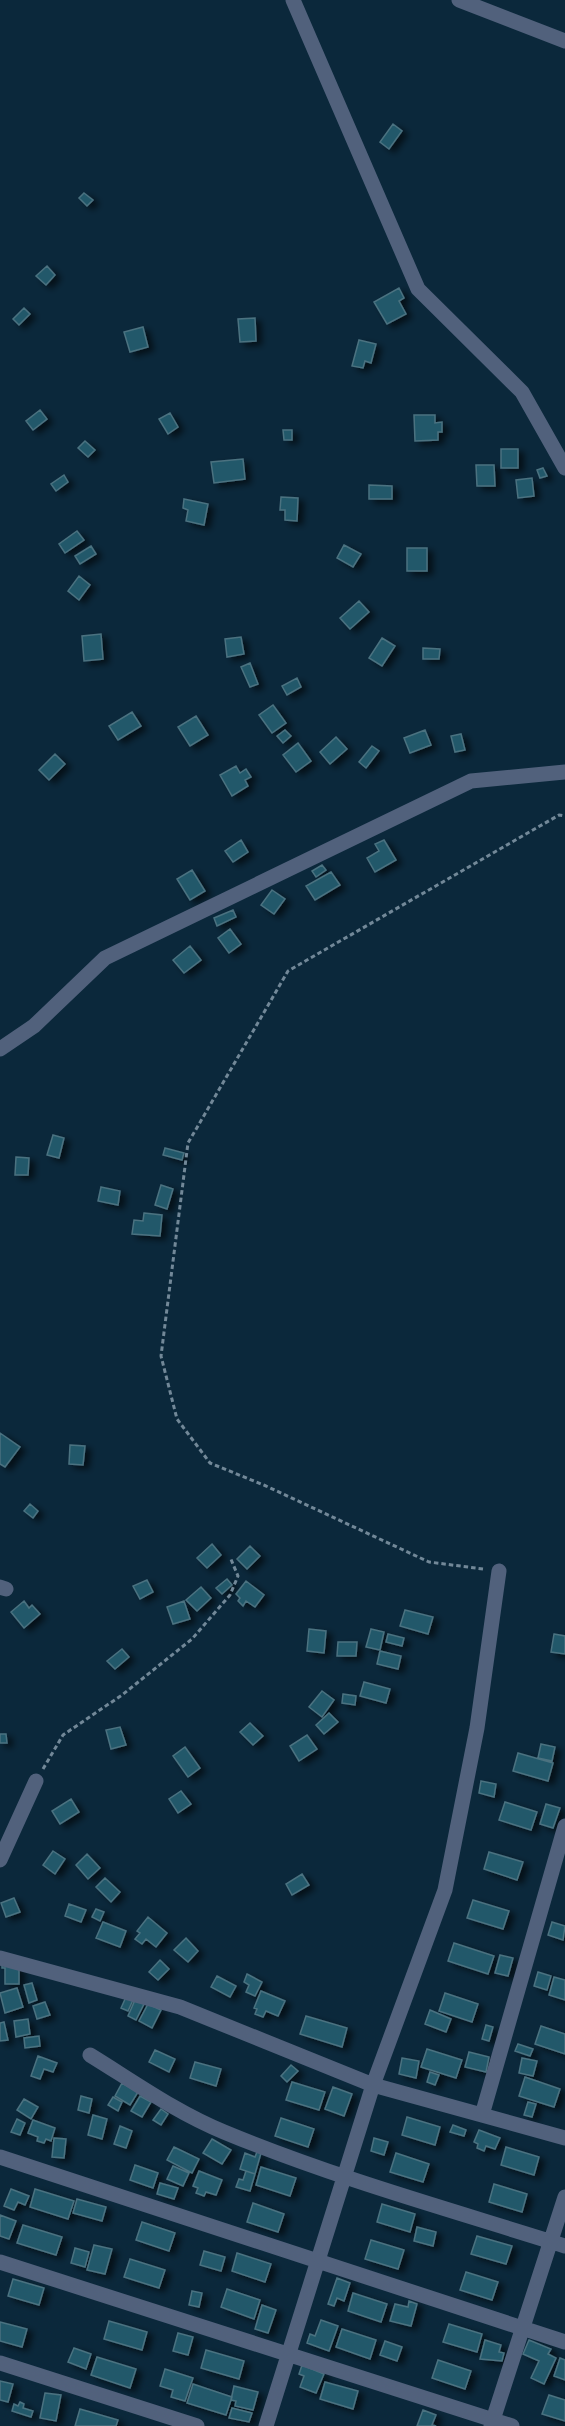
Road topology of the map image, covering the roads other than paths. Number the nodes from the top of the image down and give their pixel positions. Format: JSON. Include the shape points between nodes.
{"nodes":[{"id":1,"x":292,"y":0,"type":"edge"},
{"id":2,"x":459,"y":0,"type":"edge"},
{"id":3,"x":565,"y":41,"type":"edge"},
{"id":4,"x":565,"y":468,"type":"edge"},
{"id":5,"x":565,"y":772,"type":"edge"},
{"id":6,"x":0,"y":1049,"type":"edge"},
{"id":7,"x":499,"y":1570,"type":"road end"},
{"id":8,"x":36,"y":1781,"type":"road end"},
{"id":9,"x":565,"y":1826,"type":"edge"},
{"id":10,"x":0,"y":1860,"type":"edge"},
{"id":11,"x":0,"y":1958,"type":"edge"},
{"id":12,"x":90,"y":2055,"type":"dead end"},
{"id":13,"x":373,"y":2085,"type":"junction"},
{"id":14,"x":482,"y":2115,"type":"junction"},
{"id":15,"x":565,"y":2138,"type":"edge"},
{"id":16,"x":0,"y":2157,"type":"edge"},
{"id":17,"x":345,"y":2176,"type":"junction"},
{"id":18,"x":565,"y":2197,"type":"edge"},
{"id":19,"x":558,"y":2243,"type":"edge"},
{"id":20,"x":0,"y":2262,"type":"edge"},
{"id":21,"x":317,"y":2262,"type":"junction"},
{"id":22,"x":522,"y":2328,"type":"junction"},
{"id":23,"x":565,"y":2342,"type":"edge"},
{"id":24,"x":289,"y":2352,"type":"junction"},
{"id":25,"x":0,"y":2363,"type":"edge"},
{"id":26,"x":492,"y":2423,"type":"edge"},
{"id":27,"x":197,"y":2426,"type":"edge"},
{"id":28,"x":266,"y":2426,"type":"edge"},
{"id":29,"x":512,"y":2426,"type":"edge"}],
"edges":[{"from":1,"to":4,"type":"street","via":[[418,289],[522,392]]},
{"from":2,"to":3,"type":"street"},
{"from":5,"to":6,"type":"street","via":[[471,781],[105,958],[34,1026]]},
{"from":7,"to":13,"type":"street","via":[[477,1728],[445,1890]]},
{"from":8,"to":10,"type":"street"},
{"from":9,"to":14,"type":"street"},
{"from":11,"to":13,"type":"street","via":[[180,2007]]},
{"from":12,"to":17,"type":"street","via":[[223,2132]]},
{"from":13,"to":14,"type":"street"},
{"from":13,"to":17,"type":"street"},
{"from":14,"to":15,"type":"street"},
{"from":16,"to":21,"type":"street"},
{"from":17,"to":19,"type":"street"},
{"from":17,"to":21,"type":"street"},
{"from":18,"to":19,"type":"street"},
{"from":19,"to":22,"type":"street"},
{"from":20,"to":24,"type":"street"},
{"from":21,"to":22,"type":"street"},
{"from":21,"to":24,"type":"street"},
{"from":22,"to":23,"type":"street"},
{"from":22,"to":26,"type":"street"},
{"from":24,"to":26,"type":"street"},
{"from":24,"to":28,"type":"street"},
{"from":25,"to":27,"type":"street"},
{"from":26,"to":29,"type":"street"}]}
